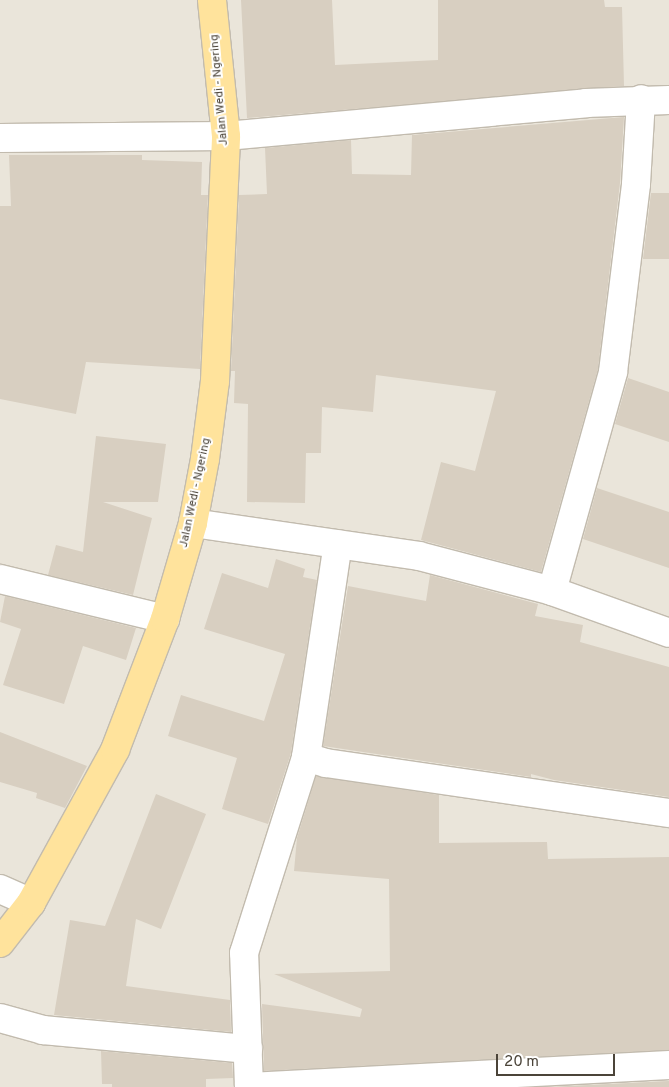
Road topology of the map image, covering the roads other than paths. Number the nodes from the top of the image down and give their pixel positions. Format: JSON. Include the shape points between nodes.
{"nodes":[{"id":1,"x":212,"y":0,"type":"edge"},
{"id":2,"x":641,"y":99,"type":"junction"},
{"id":3,"x":669,"y":100,"type":"edge"},
{"id":4,"x":226,"y":136,"type":"junction"},
{"id":5,"x":0,"y":138,"type":"edge"},
{"id":6,"x":193,"y":523,"type":"junction"},
{"id":7,"x":338,"y":544,"type":"junction"},
{"id":8,"x":0,"y":579,"type":"edge"},
{"id":9,"x":552,"y":591,"type":"junction"},
{"id":10,"x":164,"y":619,"type":"junction"},
{"id":11,"x":669,"y":633,"type":"edge"},
{"id":12,"x":306,"y":756,"type":"junction"},
{"id":13,"x":669,"y":813,"type":"edge"},
{"id":14,"x":0,"y":889,"type":"edge"},
{"id":15,"x":31,"y":903,"type":"junction"},
{"id":16,"x":0,"y":943,"type":"edge"},
{"id":17,"x":0,"y":1018,"type":"edge"},
{"id":18,"x":248,"y":1049,"type":"junction"},
{"id":19,"x":669,"y":1065,"type":"edge"},
{"id":20,"x":607,"y":1076,"type":"edge"},
{"id":21,"x":249,"y":1087,"type":"edge"}],
"edges":[{"from":1,"to":4,"type":"main road","name":"Jalan Wedi - Ngering"},
{"from":2,"to":3,"type":"street"},
{"from":2,"to":4,"type":"street"},
{"from":2,"to":9,"type":"street","via":[[636,184],[613,372]]},
{"from":4,"to":5,"type":"street"},
{"from":4,"to":6,"type":"main road","name":"Jalan Wedi - Ngering","via":[[214,381],[206,459]]},
{"from":6,"to":7,"type":"street"},
{"from":6,"to":10,"type":"main road","name":"Jalan Wedi - Ngering"},
{"from":7,"to":9,"type":"street","via":[[419,556]]},
{"from":7,"to":12,"type":"street"},
{"from":8,"to":10,"type":"street"},
{"from":9,"to":11,"type":"street"},
{"from":10,"to":15,"type":"main road","name":"Jalan Wedi - Ngering","via":[[115,750]]},
{"from":12,"to":13,"type":"street","via":[[326,763]]},
{"from":12,"to":18,"type":"street","via":[[244,954]]},
{"from":14,"to":15,"type":"street"},
{"from":15,"to":16,"type":"main road","name":"Jalan Wedi - Ngering"},
{"from":17,"to":18,"type":"street","via":[[42,1030]]},
{"from":18,"to":21,"type":"street"},
{"from":19,"to":20,"type":"street"},
{"from":20,"to":21,"type":"street"}]}
